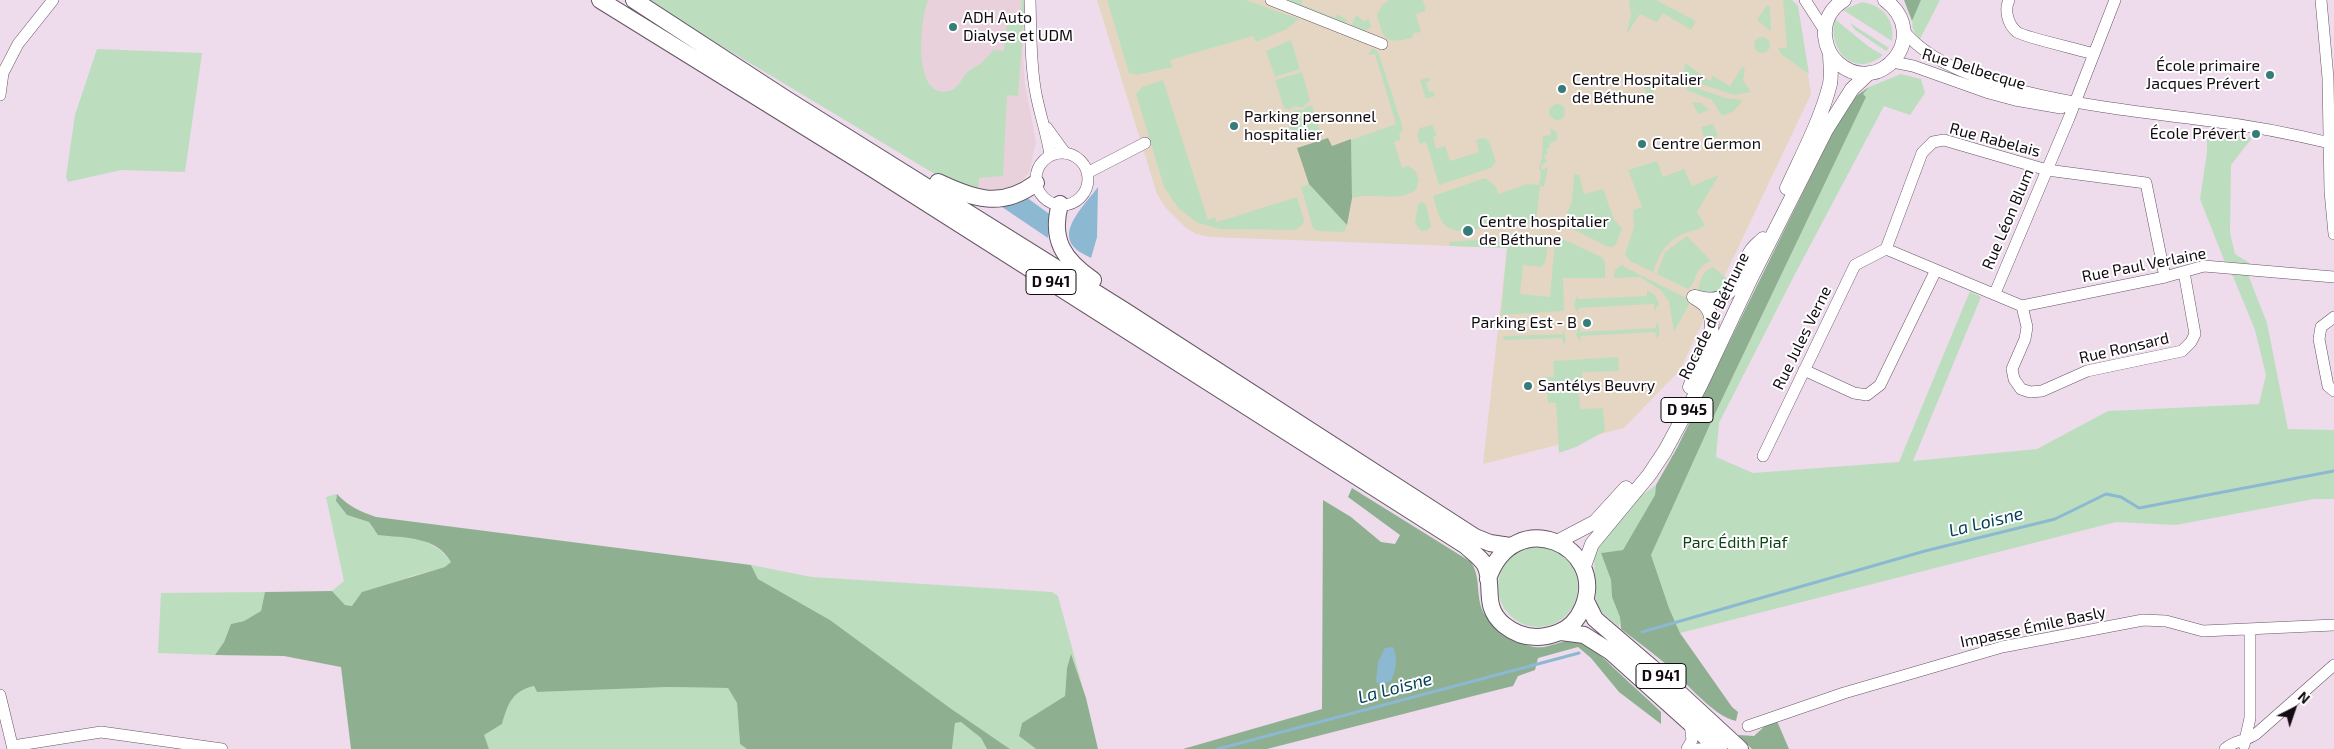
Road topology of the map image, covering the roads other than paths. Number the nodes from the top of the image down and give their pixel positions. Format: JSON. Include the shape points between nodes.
{"nodes":[{"id":1,"x":53,"y":0,"type":"edge"},
{"id":2,"x":600,"y":0,"type":"edge"},
{"id":3,"x":634,"y":0,"type":"edge"},
{"id":4,"x":1030,"y":0,"type":"edge"},
{"id":5,"x":1271,"y":0,"type":"edge"},
{"id":6,"x":1805,"y":0,"type":"edge"},
{"id":7,"x":1844,"y":0,"type":"edge"},
{"id":8,"x":1885,"y":0,"type":"edge"},
{"id":9,"x":1897,"y":0,"type":"edge"},
{"id":10,"x":2009,"y":0,"type":"edge"},
{"id":11,"x":2115,"y":0,"type":"edge"},
{"id":12,"x":2321,"y":0,"type":"edge"},
{"id":13,"x":1899,"y":14,"type":"junction"},
{"id":14,"x":1825,"y":31,"type":"junction"},
{"id":15,"x":1904,"y":31,"type":"junction"},
{"id":16,"x":1382,"y":44,"type":"dead end"},
{"id":17,"x":1830,"y":53,"type":"junction"},
{"id":18,"x":2094,"y":54,"type":"junction"},
{"id":19,"x":1892,"y":62,"type":"junction"},
{"id":20,"x":2,"y":73,"type":"edge"},
{"id":21,"x":1868,"y":73,"type":"junction"},
{"id":22,"x":2331,"y":77,"type":"edge"},
{"id":23,"x":0,"y":95,"type":"edge"},
{"id":24,"x":2075,"y":102,"type":"junction"},
{"id":25,"x":1045,"y":126,"type":"junction"},
{"id":26,"x":846,"y":135,"type":"junction"},
{"id":27,"x":1145,"y":143,"type":"dead end"},
{"id":28,"x":2332,"y":143,"type":"edge"},
{"id":29,"x":1065,"y":153,"type":"junction"},
{"id":30,"x":1050,"y":156,"type":"junction"},
{"id":31,"x":1081,"y":162,"type":"junction"},
{"id":32,"x":1106,"y":162,"type":"junction"},
{"id":33,"x":2047,"y":170,"type":"junction"},
{"id":34,"x":1087,"y":173,"type":"junction"},
{"id":35,"x":1036,"y":182,"type":"junction"},
{"id":36,"x":1060,"y":204,"type":"junction"},
{"id":37,"x":2334,"y":234,"type":"edge"},
{"id":38,"x":1763,"y":239,"type":"junction"},
{"id":39,"x":1886,"y":249,"type":"junction"},
{"id":40,"x":1936,"y":270,"type":"junction"},
{"id":41,"x":2184,"y":272,"type":"junction"},
{"id":42,"x":2165,"y":277,"type":"junction"},
{"id":43,"x":2334,"y":277,"type":"edge"},
{"id":44,"x":1995,"y":294,"type":"junction"},
{"id":45,"x":2022,"y":306,"type":"junction"},
{"id":46,"x":2334,"y":317,"type":"edge"},
{"id":47,"x":1151,"y":327,"type":"junction"},
{"id":48,"x":1804,"y":370,"type":"junction"},
{"id":49,"x":1689,"y":390,"type":"junction"},
{"id":50,"x":2334,"y":391,"type":"edge"},
{"id":51,"x":1763,"y":456,"type":"dead end"},
{"id":52,"x":1557,"y":542,"type":"junction"},
{"id":53,"x":1510,"y":546,"type":"junction"},
{"id":54,"x":1583,"y":569,"type":"junction"},
{"id":55,"x":1488,"y":579,"type":"junction"},
{"id":56,"x":1586,"y":601,"type":"junction"},
{"id":57,"x":2334,"y":624,"type":"edge"},
{"id":58,"x":2250,"y":629,"type":"junction"},
{"id":59,"x":1562,"y":632,"type":"junction"},
{"id":60,"x":2334,"y":665,"type":"edge"},
{"id":61,"x":0,"y":695,"type":"edge"},
{"id":62,"x":1690,"y":723,"type":"junction"},
{"id":63,"x":1748,"y":726,"type":"dead end"},
{"id":64,"x":2244,"y":745,"type":"edge"},
{"id":65,"x":13,"y":747,"type":"edge"},
{"id":66,"x":1718,"y":748,"type":"edge"},
{"id":67,"x":222,"y":749,"type":"edge"},
{"id":68,"x":1687,"y":749,"type":"edge"},
{"id":69,"x":1698,"y":749,"type":"edge"},
{"id":70,"x":1740,"y":749,"type":"edge"},
{"id":71,"x":2225,"y":749,"type":"edge"}],
"edges":[{"from":1,"to":20,"type":"street","via":[[18,44]]},
{"from":2,"to":55,"type":"highway","number":"D 941","via":[[873,169],[1466,546],[1485,566]]},
{"from":3,"to":26,"type":"highway","number":"D 941"},
{"from":4,"to":25,"type":"street","via":[[1036,95]]},
{"from":5,"to":16,"type":"street"},
{"from":6,"to":14,"type":"street"},
{"from":7,"to":14,"type":"main road","via":[[1833,9]]},
{"from":8,"to":13,"type":"main road"},
{"from":9,"to":13,"type":"main road"},
{"from":10,"to":18,"type":"street","via":[[2006,6],[2009,22],[2018,33]]},
{"from":11,"to":18,"type":"street","name":"Rue Léon Blum"},
{"from":12,"to":22,"type":"street"},
{"from":13,"to":15,"type":"main road"},
{"from":14,"to":17,"type":"main road","name":"Rocade de Béthune"},
{"from":15,"to":19,"type":"main road","via":[[1901,50]]},
{"from":15,"to":24,"type":"street","name":"Rue Delbecque","via":[[1920,49],[1957,70],[2015,89]]},
{"from":17,"to":21,"type":"main road","via":[[1850,71]]},
{"from":17,"to":38,"type":"main road","name":"Rocade de Béthune","number":"D 945","via":[[1830,84],[1820,114]]},
{"from":18,"to":24,"type":"street","name":"Rue Léon Blum"},
{"from":19,"to":21,"type":"main road","via":[[1884,69]]},
{"from":19,"to":24,"type":"street","name":"Rue Delbecque","via":[[2014,100],[2060,108]]},
{"from":20,"to":23,"type":"street"},
{"from":21,"to":54,"type":"main road","name":"Rocade de Béthune","number":"D 945","via":[[1852,89],[1826,130],[1665,451],[1592,544]]},
{"from":22,"to":28,"type":"street"},
{"from":24,"to":28,"type":"street","name":"Rue Delbecque","via":[[2247,126]]},
{"from":24,"to":33,"type":"street","name":"Rue Léon Blum"},
{"from":25,"to":29,"type":"street"},
{"from":25,"to":30,"type":"street"},
{"from":26,"to":35,"type":"highway","via":[[879,146],[934,180],[966,195],[984,199],[1004,198],[1025,191]]},
{"from":26,"to":47,"type":"highway","number":"D 941"},
{"from":27,"to":32,"type":"street"},
{"from":28,"to":37,"type":"street","via":[[2330,191]]},
{"from":29,"to":30,"type":"street"},
{"from":29,"to":31,"type":"street"},
{"from":30,"to":35,"type":"street","via":[[1039,167]]},
{"from":31,"to":32,"type":"street"},
{"from":31,"to":34,"type":"street"},
{"from":32,"to":34,"type":"street"},
{"from":33,"to":39,"type":"street","name":"Rue Rabelais","via":[[1944,140],[1933,142],[1922,154]]},
{"from":33,"to":42,"type":"street","name":"Rue Rabelais","via":[[2146,183]]},
{"from":33,"to":44,"type":"street","name":"Rue Léon Blum"},
{"from":34,"to":36,"type":"street","via":[[1088,181],[1081,196],[1075,201]]},
{"from":35,"to":36,"type":"street","via":[[1044,198]]},
{"from":36,"to":47,"type":"highway","via":[[1055,231],[1062,249],[1080,271]]},
{"from":38,"to":49,"type":"main road","name":"Rocade de Béthune","number":"D 945"},
{"from":38,"to":49,"type":"main road","via":[[1751,251],[1730,291],[1704,300],[1694,296],[1710,314],[1711,336]]},
{"from":39,"to":40,"type":"street"},
{"from":39,"to":48,"type":"street","name":"Rue Jules Verne","via":[[1855,265]]},
{"from":40,"to":44,"type":"street"},
{"from":40,"to":48,"type":"street","via":[[1880,385],[1867,395],[1854,393]]},
{"from":41,"to":42,"type":"street","name":"Rue Paul Verlaine"},
{"from":41,"to":43,"type":"street","name":"Rue Paul Verlaine","via":[[2204,266]]},
{"from":41,"to":45,"type":"street","name":"Rue Ronsard","via":[[2195,334],[2182,351],[2088,371],[2042,391],[2021,389],[2014,379],[2012,370],[2027,327]]},
{"from":42,"to":45,"type":"street","name":"Rue Paul Verlaine"},
{"from":44,"to":45,"type":"street"},
{"from":46,"to":50,"type":"street","via":[[2321,327],[2318,339],[2328,386]]},
{"from":47,"to":53,"type":"highway","number":"D 941","via":[[1475,537]]},
{"from":48,"to":51,"type":"street","name":"Rue Jules Verne"},
{"from":49,"to":52,"type":"main road","name":"Rocade de Béthune","number":"D 945","via":[[1654,453],[1636,478],[1595,522]]},
{"from":52,"to":53,"type":"highway","via":[[1533,538]]},
{"from":52,"to":54,"type":"highway","via":[[1568,549]]},
{"from":53,"to":55,"type":"highway","via":[[1492,566]]},
{"from":54,"to":56,"type":"highway"},
{"from":55,"to":59,"type":"highway","via":[[1488,595],[1493,610],[1508,628],[1530,638]]},
{"from":56,"to":59,"type":"highway"},
{"from":56,"to":70,"type":"highway","number":"D 941","via":[[1595,619]]},
{"from":57,"to":58,"type":"street","name":"Impasse Émile Basly"},
{"from":58,"to":63,"type":"street","name":"Impasse Émile Basly","via":[[2204,631],[2166,621],[2143,620],[2002,647],[1844,693]]},
{"from":58,"to":64,"type":"street","via":[[2250,718]]},
{"from":59,"to":62,"type":"highway","number":"D 941","via":[[1578,633],[1594,640]]},
{"from":60,"to":64,"type":"street"},
{"from":61,"to":65,"type":"street"},
{"from":62,"to":66,"type":"highway","number":"D 941"},
{"from":62,"to":68,"type":"street","via":[[1692,740]]},
{"from":64,"to":71,"type":"street","via":[[2232,743]]},
{"from":65,"to":67,"type":"street","via":[[101,732]]},
{"from":66,"to":69,"type":"street"}]}
